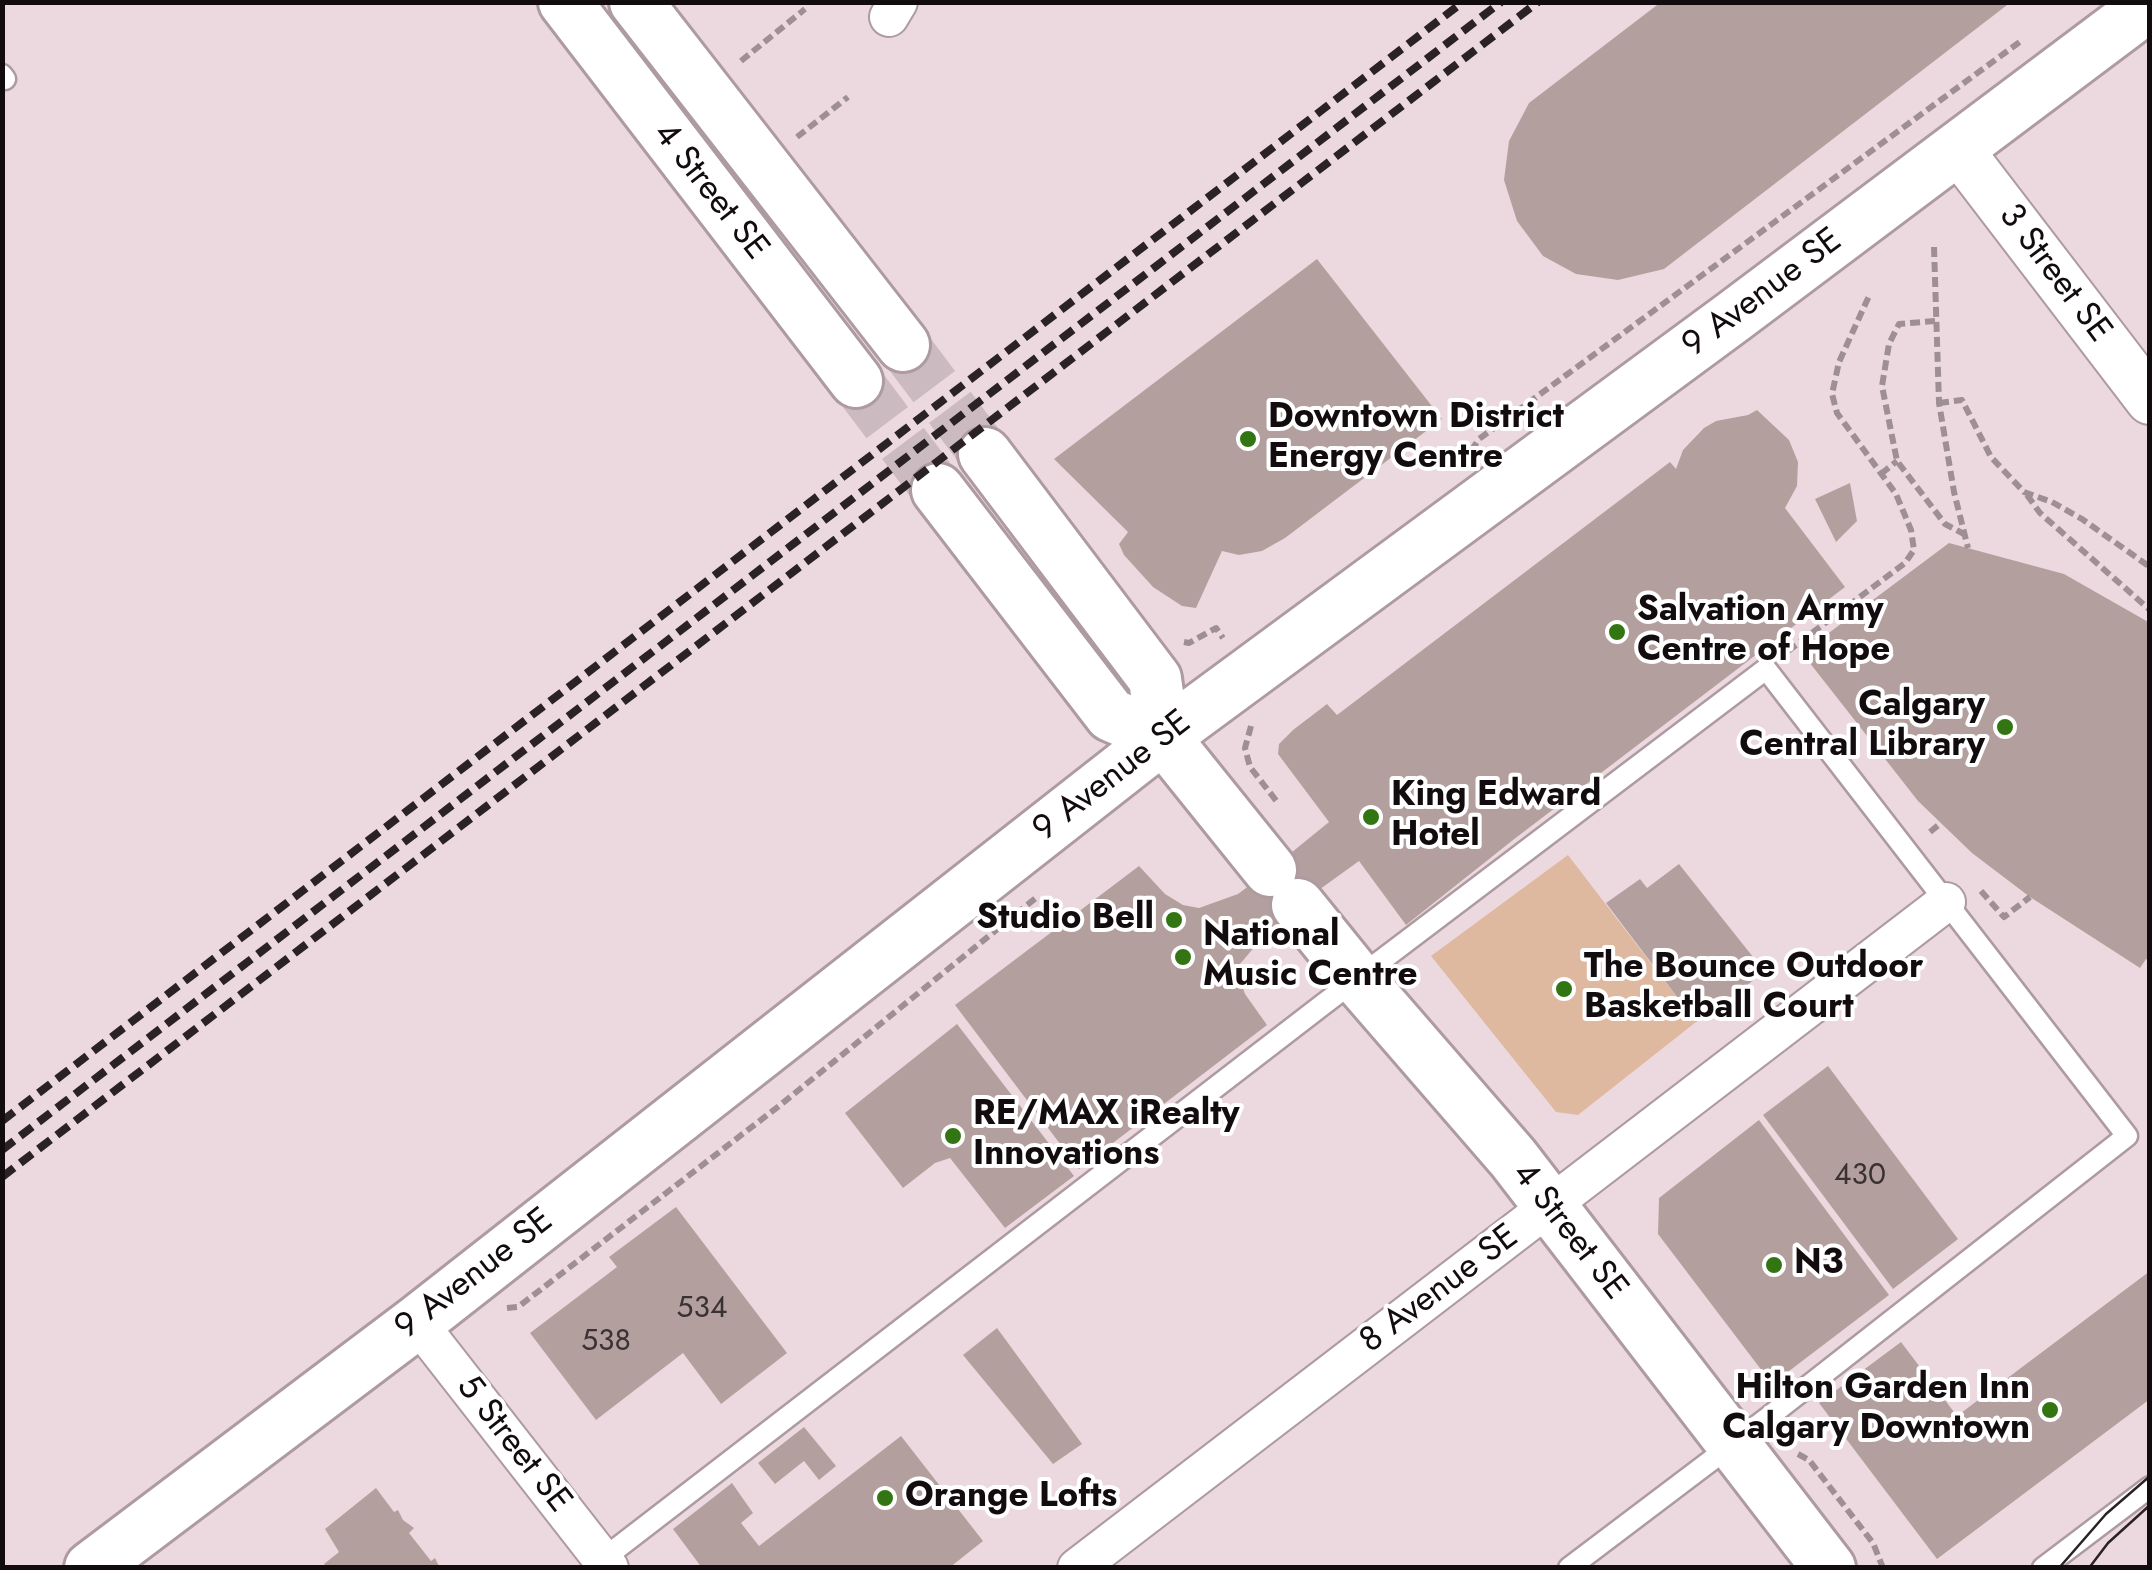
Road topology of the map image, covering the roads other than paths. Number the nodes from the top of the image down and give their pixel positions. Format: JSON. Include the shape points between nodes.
{"nodes":[{"id":1,"x":565,"y":2,"type":"edge"},
{"id":2,"x":636,"y":2,"type":"edge"},
{"id":3,"x":2150,"y":4,"type":"edge"},
{"id":4,"x":1958,"y":149,"type":"junction"},
{"id":5,"x":903,"y":345,"type":"tunnel mouth"},
{"id":6,"x":856,"y":381,"type":"tunnel mouth"},
{"id":7,"x":2146,"y":388,"type":"edge"},
{"id":8,"x":985,"y":454,"type":"tunnel mouth"},
{"id":9,"x":938,"y":490,"type":"tunnel mouth"},
{"id":10,"x":1163,"y":737,"type":"junction"},
{"id":11,"x":1962,"y":895,"type":"junction"},
{"id":12,"x":1357,"y":978,"type":"junction"},
{"id":13,"x":1550,"y":1205,"type":"junction"},
{"id":14,"x":417,"y":1322,"type":"junction"},
{"id":15,"x":1733,"y":1443,"type":"junction"},
{"id":16,"x":2150,"y":1487,"type":"edge"},
{"id":17,"x":606,"y":1564,"type":"edge"},
{"id":18,"x":91,"y":1568,"type":"edge"},
{"id":19,"x":1077,"y":1568,"type":"edge"},
{"id":20,"x":1569,"y":1568,"type":"edge"},
{"id":21,"x":1829,"y":1568,"type":"edge"},
{"id":22,"x":2043,"y":1568,"type":"edge"}],
"edges":[{"from":1,"to":6,"type":"main road","name":"4 Street SE"},
{"from":2,"to":5,"type":"main road","name":"4 Street SE"},
{"from":3,"to":4,"type":"main road","name":"9 Avenue SE"},
{"from":4,"to":7,"type":"street","name":"3 Street SE"},
{"from":4,"to":10,"type":"main road","name":"9 Avenue SE"},
{"from":8,"to":10,"type":"main road","via":[[1155,679]]},
{"from":9,"to":10,"type":"main road","name":"4 Street SE","via":[[1111,715]]},
{"from":10,"to":12,"type":"main road","name":"4 Street SE"},
{"from":10,"to":14,"type":"main road","name":"9 Avenue SE"},
{"from":11,"to":12,"type":"lane","via":[[1766,669]]},
{"from":11,"to":13,"type":"street","name":"8 Avenue SE"},
{"from":11,"to":15,"type":"lane","via":[[2127,1136]]},
{"from":12,"to":13,"type":"main road","name":"4 Street SE"},
{"from":12,"to":17,"type":"lane"},
{"from":13,"to":15,"type":"main road","name":"4 Street SE"},
{"from":13,"to":19,"type":"street","name":"8 Avenue SE"},
{"from":14,"to":17,"type":"street","name":"5 Street SE"},
{"from":14,"to":18,"type":"main road","name":"9 Avenue SE"},
{"from":15,"to":20,"type":"lane"},
{"from":15,"to":21,"type":"main road","name":"4 Street SE"},
{"from":16,"to":22,"type":"lane"}]}
